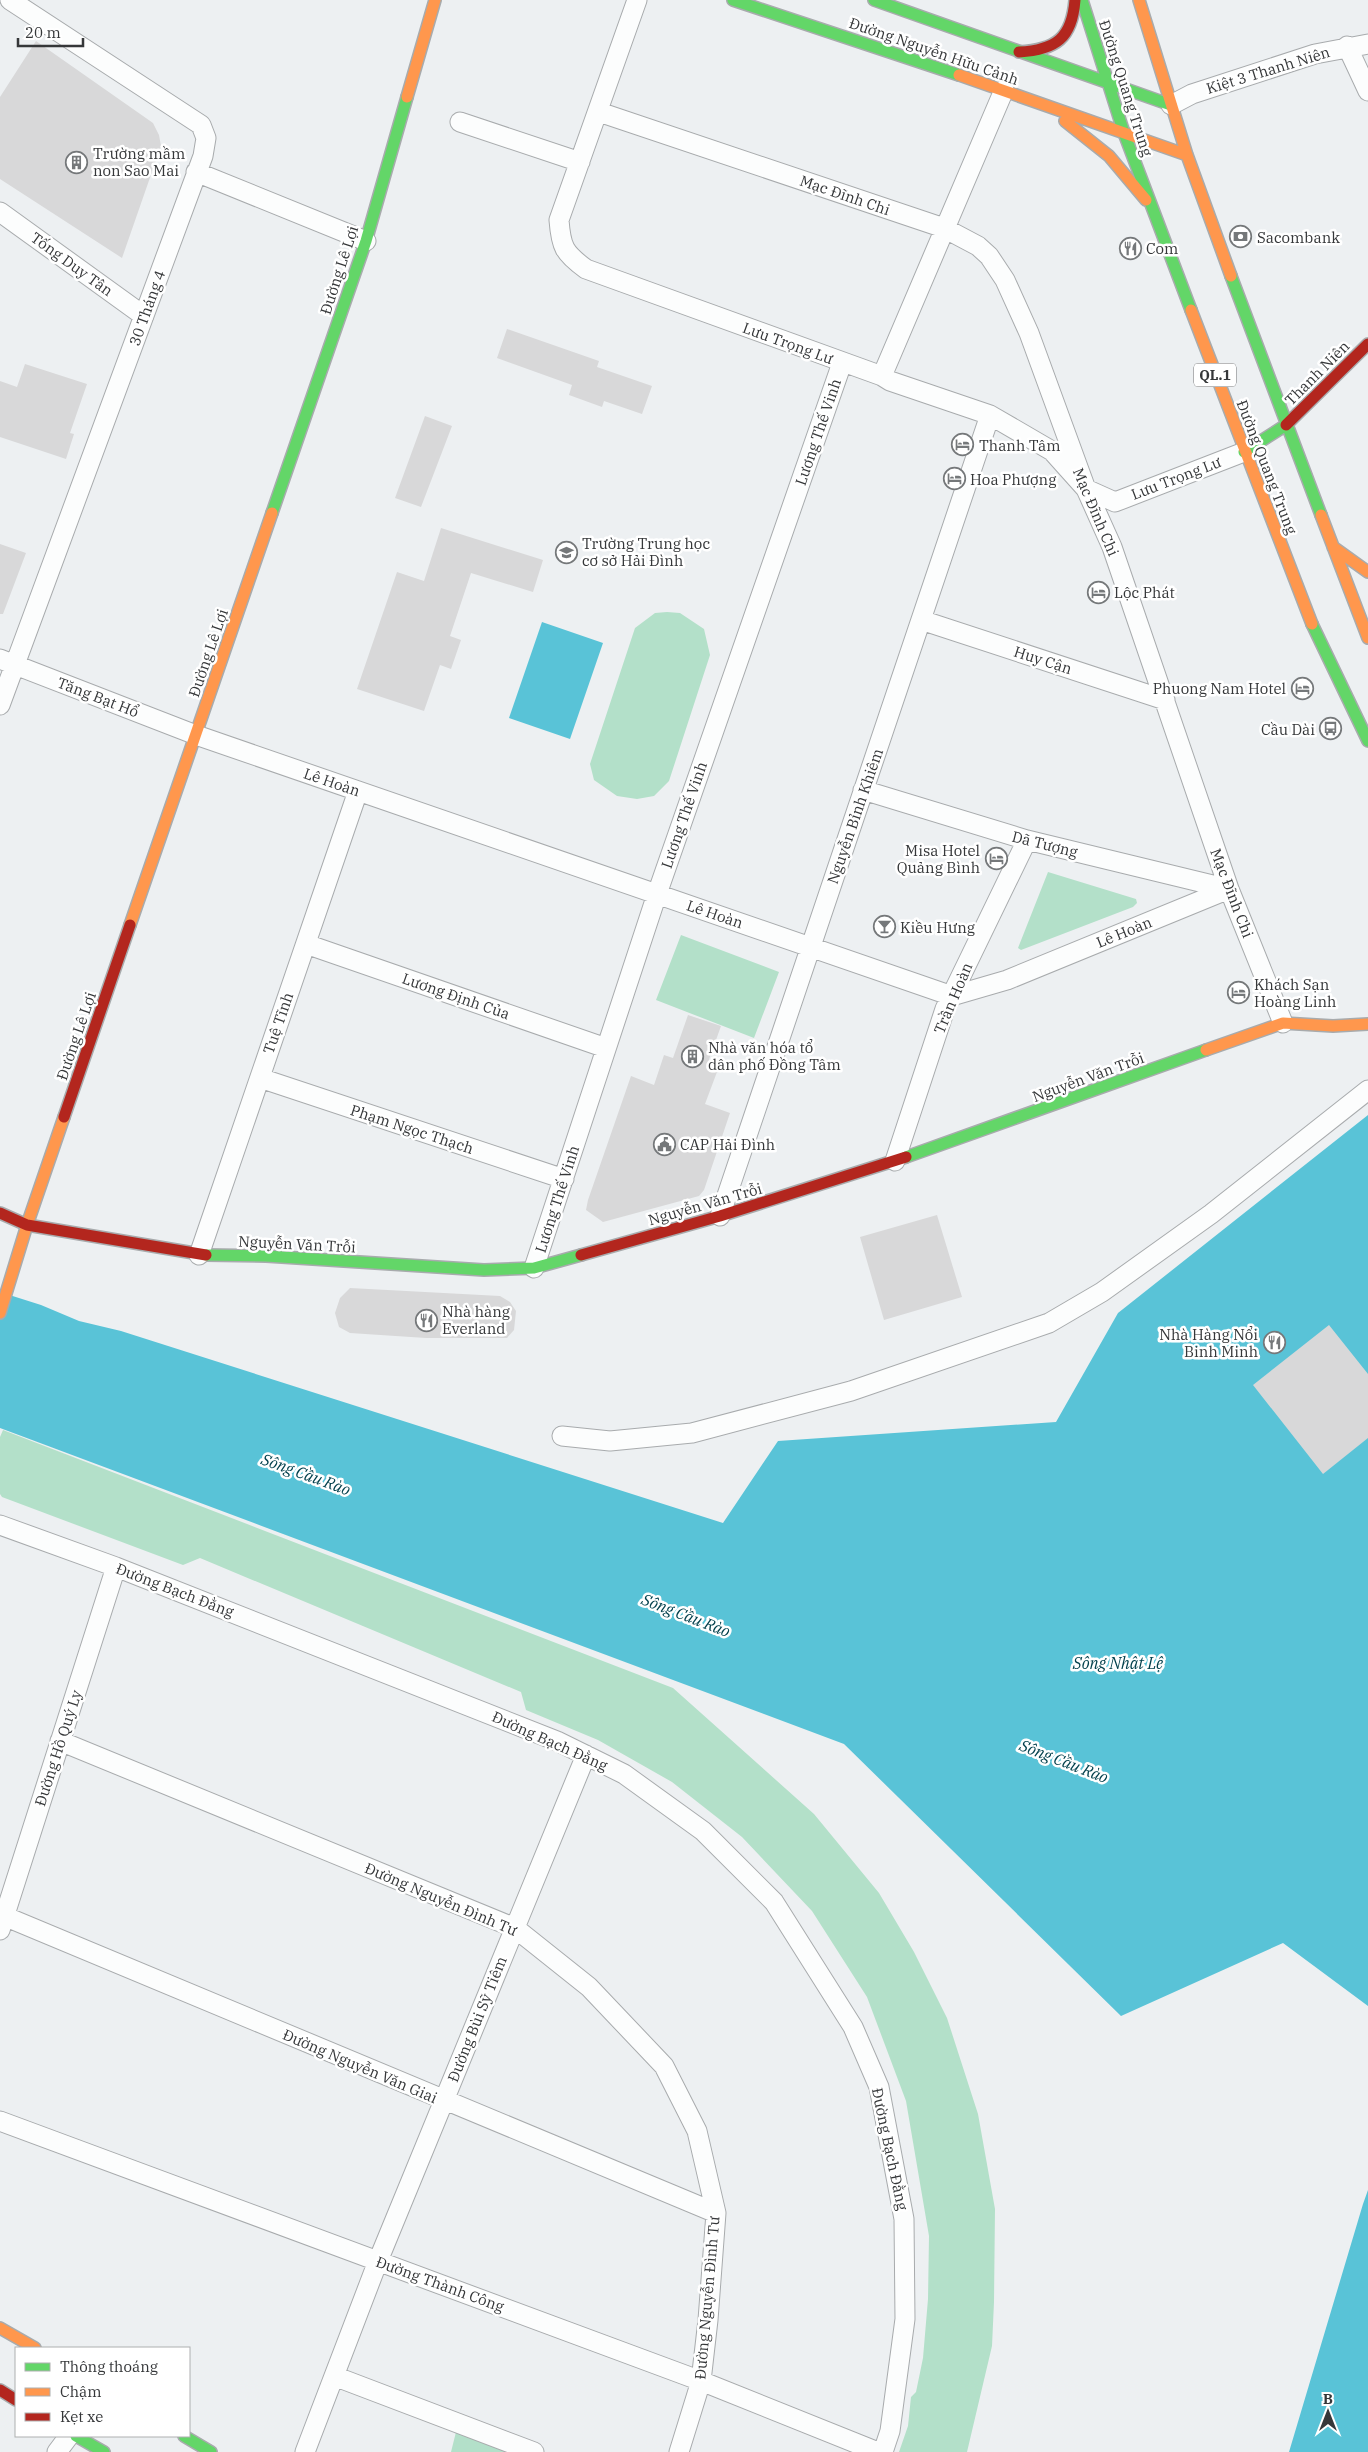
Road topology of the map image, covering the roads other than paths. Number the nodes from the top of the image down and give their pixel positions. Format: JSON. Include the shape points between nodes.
{"nodes":[{"id":1,"x":10,"y":0,"type":"edge"},
{"id":2,"x":435,"y":0,"type":"edge"},
{"id":3,"x":637,"y":0,"type":"edge"},
{"id":4,"x":733,"y":0,"type":"edge"},
{"id":5,"x":874,"y":0,"type":"edge"},
{"id":6,"x":1075,"y":0,"type":"edge"},
{"id":7,"x":1082,"y":0,"type":"edge"},
{"id":8,"x":1139,"y":0,"type":"edge"},
{"id":9,"x":1368,"y":44,"type":"edge"},
{"id":10,"x":1347,"y":46,"type":"junction"},
{"id":11,"x":1019,"y":52,"type":"junction"},
{"id":12,"x":1107,"y":83,"type":"junction"},
{"id":13,"x":1368,"y":91,"type":"edge"},
{"id":14,"x":1011,"y":93,"type":"junction"},
{"id":15,"x":1171,"y":105,"type":"junction"},
{"id":16,"x":599,"y":112,"type":"junction"},
{"id":17,"x":460,"y":122,"type":"dead end"},
{"id":18,"x":1124,"y":133,"type":"junction"},
{"id":19,"x":1187,"y":155,"type":"junction"},
{"id":20,"x":580,"y":162,"type":"junction"},
{"id":21,"x":196,"y":172,"type":"junction"},
{"id":22,"x":1153,"y":210,"type":"junction"},
{"id":23,"x":0,"y":212,"type":"edge"},
{"id":24,"x":944,"y":228,"type":"junction"},
{"id":25,"x":366,"y":241,"type":"junction"},
{"id":26,"x":144,"y":316,"type":"junction"},
{"id":27,"x":1368,"y":344,"type":"edge"},
{"id":28,"x":842,"y":363,"type":"junction"},
{"id":29,"x":882,"y":376,"type":"junction"},
{"id":30,"x":990,"y":415,"type":"junction"},
{"id":31,"x":1286,"y":425,"type":"junction"},
{"id":32,"x":1244,"y":452,"type":"junction"},
{"id":33,"x":1086,"y":489,"type":"junction"},
{"id":34,"x":1333,"y":547,"type":"junction"},
{"id":35,"x":1368,"y":572,"type":"edge"},
{"id":36,"x":921,"y":620,"type":"junction"},
{"id":37,"x":1368,"y":638,"type":"edge"},
{"id":38,"x":8,"y":662,"type":"edge"},
{"id":39,"x":1165,"y":700,"type":"junction"},
{"id":40,"x":0,"y":705,"type":"edge"},
{"id":41,"x":196,"y":735,"type":"junction"},
{"id":42,"x":1368,"y":741,"type":"edge"},
{"id":43,"x":863,"y":790,"type":"junction"},
{"id":44,"x":358,"y":791,"type":"junction"},
{"id":45,"x":1027,"y":840,"type":"junction"},
{"id":46,"x":1230,"y":889,"type":"junction"},
{"id":47,"x":656,"y":894,"type":"junction"},
{"id":48,"x":306,"y":944,"type":"junction"},
{"id":49,"x":810,"y":947,"type":"junction"},
{"id":50,"x":952,"y":996,"type":"junction"},
{"id":51,"x":1284,"y":1023,"type":"junction"},
{"id":52,"x":1368,"y":1024,"type":"edge"},
{"id":53,"x":606,"y":1048,"type":"junction"},
{"id":54,"x":260,"y":1078,"type":"junction"},
{"id":55,"x":1368,"y":1090,"type":"edge"},
{"id":56,"x":895,"y":1161,"type":"junction"},
{"id":57,"x":564,"y":1179,"type":"junction"},
{"id":58,"x":0,"y":1213,"type":"edge"},
{"id":59,"x":720,"y":1216,"type":"junction"},
{"id":60,"x":27,"y":1225,"type":"junction"},
{"id":61,"x":199,"y":1255,"type":"junction"},
{"id":62,"x":534,"y":1268,"type":"junction"},
{"id":63,"x":0,"y":1314,"type":"edge"},
{"id":64,"x":562,"y":1436,"type":"dead end"},
{"id":65,"x":0,"y":1525,"type":"edge"},
{"id":66,"x":116,"y":1566,"type":"junction"},
{"id":67,"x":60,"y":1741,"type":"junction"},
{"id":68,"x":586,"y":1755,"type":"junction"},
{"id":69,"x":2,"y":1923,"type":"edge"},
{"id":70,"x":515,"y":1928,"type":"junction"},
{"id":71,"x":444,"y":2101,"type":"junction"},
{"id":72,"x":0,"y":2121,"type":"edge"},
{"id":73,"x":716,"y":2213,"type":"junction"},
{"id":74,"x":378,"y":2261,"type":"junction"},
{"id":75,"x":0,"y":2328,"type":"edge"},
{"id":76,"x":33,"y":2347,"type":"edge"},
{"id":77,"x":334,"y":2376,"type":"junction"},
{"id":78,"x":701,"y":2381,"type":"junction"},
{"id":79,"x":0,"y":2390,"type":"edge"},
{"id":80,"x":15,"y":2399,"type":"edge"},
{"id":81,"x":67,"y":2437,"type":"edge"},
{"id":82,"x":78,"y":2437,"type":"edge"},
{"id":83,"x":186,"y":2437,"type":"edge"},
{"id":84,"x":57,"y":2452,"type":"edge"},
{"id":85,"x":104,"y":2452,"type":"edge"},
{"id":86,"x":211,"y":2452,"type":"edge"},
{"id":87,"x":305,"y":2452,"type":"edge"},
{"id":88,"x":534,"y":2452,"type":"edge"},
{"id":89,"x":679,"y":2452,"type":"edge"},
{"id":90,"x":878,"y":2452,"type":"edge"},
{"id":91,"x":883,"y":2452,"type":"edge"}],
"edges":[{"from":1,"to":21,"type":"street","name":"30 Tháng 4","via":[[201,125],[206,138]]},
{"from":2,"to":25,"type":"main road","name":"Đường Lê Lợi"},
{"from":3,"to":16,"type":"street","name":"Lưu Trọng Lư"},
{"from":4,"to":14,"type":"main road","name":"Đường Nguyễn Hữu Cảnh"},
{"from":5,"to":11,"type":"main road","name":"Đường Nguyễn Hữu Cảnh"},
{"from":6,"to":11,"type":"main road","via":[[1071,29],[1065,37],[1046,48]]},
{"from":7,"to":12,"type":"main road","name":"Đường Quang Trung","number":"QL.1"},
{"from":8,"to":15,"type":"main road"},
{"from":9,"to":10,"type":"street","name":"Kiệt 3 Thanh Niên"},
{"from":10,"to":13,"type":"street"},
{"from":10,"to":15,"type":"street","name":"Kiệt 3 Thanh Niên","via":[[1192,94]]},
{"from":11,"to":12,"type":"main road","name":"Đường Nguyễn Hữu Cảnh"},
{"from":12,"to":15,"type":"main road","name":"Đường Nguyễn Hữu Cảnh"},
{"from":12,"to":18,"type":"main road","name":"Đường Quang Trung","number":"QL.1"},
{"from":14,"to":18,"type":"main road","name":"Đường Nguyễn Hữu Cảnh"},
{"from":14,"to":22,"type":"main road","via":[[1047,110],[1093,142],[1120,167]]},
{"from":14,"to":24,"type":"street"},
{"from":15,"to":19,"type":"main road"},
{"from":16,"to":20,"type":"street","name":"Lưu Trọng Lư"},
{"from":16,"to":24,"type":"street","name":"Mạc Đĩnh Chi"},
{"from":17,"to":20,"type":"street"},
{"from":18,"to":19,"type":"main road","name":"Đường Nguyễn Hữu Cảnh"},
{"from":18,"to":22,"type":"main road","name":"Đường Quang Trung","number":"QL.1"},
{"from":19,"to":31,"type":"main road"},
{"from":20,"to":28,"type":"street","name":"Lưu Trọng Lư","via":[[559,220],[560,240],[567,255],[586,269]]},
{"from":21,"to":25,"type":"street"},
{"from":21,"to":26,"type":"street","name":"30 Tháng 4"},
{"from":22,"to":32,"type":"main road","name":"Đường Quang Trung","number":"QL.1"},
{"from":23,"to":26,"type":"street","name":"Tống Duy Tân"},
{"from":24,"to":29,"type":"street"},
{"from":24,"to":33,"type":"street","name":"Mạc Đĩnh Chi","via":[[978,246],[1005,280],[1029,333]]},
{"from":25,"to":41,"type":"main road","name":"Đường Lê Lợi"},
{"from":26,"to":38,"type":"street","name":"30 Tháng 4"},
{"from":27,"to":31,"type":"main road","name":"Thanh Niên"},
{"from":28,"to":29,"type":"street","name":"Lưu Trọng Lư"},
{"from":28,"to":47,"type":"street","name":"Lương Thế Vinh"},
{"from":29,"to":30,"type":"street","name":"Lưu Trọng Lư"},
{"from":30,"to":33,"type":"street","name":"Lưu Trọng Lư","via":[[1052,450]]},
{"from":30,"to":36,"type":"street","name":"Nguyễn Bỉnh Khiêm"},
{"from":31,"to":32,"type":"main road","name":"Thanh Niên"},
{"from":31,"to":34,"type":"main road"},
{"from":32,"to":33,"type":"street","name":"Lưu Trọng Lư","via":[[1115,502]]},
{"from":32,"to":42,"type":"main road","name":"Đường Quang Trung","number":"QL.1","via":[[1320,644]]},
{"from":33,"to":39,"type":"street","name":"Mạc Đĩnh Chi","via":[[1112,547]]},
{"from":34,"to":35,"type":"main road"},
{"from":34,"to":37,"type":"main road"},
{"from":36,"to":39,"type":"street","name":"Huy Cận"},
{"from":36,"to":43,"type":"street","name":"Nguyễn Bỉnh Khiêm"},
{"from":38,"to":40,"type":"street","name":"30 Tháng 4"},
{"from":38,"to":41,"type":"street","name":"Tăng Bạt Hổ"},
{"from":39,"to":46,"type":"street","name":"Mạc Đĩnh Chi"},
{"from":41,"to":44,"type":"street","name":"Lê Hoàn"},
{"from":41,"to":60,"type":"main road","name":"Đường Lê Lợi"},
{"from":43,"to":45,"type":"street","name":"Dã Tượng"},
{"from":43,"to":49,"type":"street","name":"Nguyễn Bỉnh Khiêm"},
{"from":44,"to":47,"type":"street","name":"Lê Hoàn"},
{"from":44,"to":48,"type":"street","name":"Tuệ Tĩnh"},
{"from":45,"to":46,"type":"street","name":"Dã Tượng"},
{"from":45,"to":50,"type":"street","name":"Trần Hoàn"},
{"from":46,"to":50,"type":"street","name":"Lê Hoàn","via":[[1007,980]]},
{"from":46,"to":51,"type":"street","name":"Mạc Đĩnh Chi"},
{"from":47,"to":49,"type":"street","name":"Lê Hoàn"},
{"from":47,"to":53,"type":"street","name":"Lương Thế Vinh"},
{"from":48,"to":53,"type":"street","name":"Lương Định Của"},
{"from":48,"to":54,"type":"street","name":"Tuệ Tĩnh"},
{"from":49,"to":50,"type":"street","name":"Lê Hoàn"},
{"from":49,"to":59,"type":"street","name":"Nguyễn Bỉnh Khiêm"},
{"from":50,"to":56,"type":"street","name":"Trần Hoàn"},
{"from":51,"to":52,"type":"main road","name":"Nguyễn Văn Trỗi"},
{"from":51,"to":56,"type":"main road","name":"Nguyễn Văn Trỗi"},
{"from":53,"to":57,"type":"street","name":"Lương Thế Vinh"},
{"from":54,"to":57,"type":"street","name":"Phạm Ngọc Thạch"},
{"from":54,"to":61,"type":"street","name":"Tuệ Tĩnh"},
{"from":55,"to":64,"type":"street","via":[[1210,1214],[1102,1292],[1049,1323],[851,1392],[692,1434],[610,1441]]},
{"from":56,"to":59,"type":"main road","name":"Nguyễn Văn Trỗi"},
{"from":57,"to":62,"type":"street","name":"Lương Thế Vinh"},
{"from":58,"to":60,"type":"main road","name":"Nguyễn Văn Trỗi"},
{"from":59,"to":62,"type":"main road","name":"Nguyễn Văn Trỗi"},
{"from":60,"to":61,"type":"main road","name":"Nguyễn Văn Trỗi"},
{"from":60,"to":63,"type":"main road","name":"Đường Lê Lợi"},
{"from":61,"to":62,"type":"main road","name":"Nguyễn Văn Trỗi","via":[[266,1256],[484,1270]]},
{"from":65,"to":66,"type":"street","name":"Đường Bạch Đằng"},
{"from":66,"to":67,"type":"street","name":"Đường Hồ Quý Ly"},
{"from":66,"to":68,"type":"street","name":"Đường Bạch Đằng","via":[[557,1740]]},
{"from":67,"to":69,"type":"street","name":"Đường Hồ Quý Ly"},
{"from":67,"to":70,"type":"street","name":"Đường Nguyễn Đình Tư"},
{"from":68,"to":70,"type":"street","name":"Đường Bùi Sỹ Tiêm"},
{"from":68,"to":91,"type":"street","name":"Đường Bạch Đằng","via":[[624,1774],[703,1831],[774,1902],[853,2027],[879,2088],[904,2220],[906,2319],[890,2431]]},
{"from":69,"to":71,"type":"street","name":"Đường Nguyễn Văn Giai"},
{"from":70,"to":71,"type":"street","name":"Đường Bùi Sỹ Tiêm"},
{"from":70,"to":73,"type":"street","name":"Đường Nguyễn Đình Tư","via":[[589,1987],[664,2066],[698,2130]]},
{"from":71,"to":73,"type":"street","name":"Đường Nguyễn Văn Giai"},
{"from":71,"to":74,"type":"street","name":"Đường Bùi Sỹ Tiêm"},
{"from":72,"to":74,"type":"street","name":"Đường Thành Công"},
{"from":73,"to":78,"type":"street","name":"Đường Nguyễn Đình Tư"},
{"from":74,"to":77,"type":"street","name":"Đường Bùi Sỹ Tiêm"},
{"from":74,"to":78,"type":"street","name":"Đường Thành Công"},
{"from":75,"to":76,"type":"main road"},
{"from":77,"to":87,"type":"street","name":"Đường Bùi Sỹ Tiêm"},
{"from":77,"to":88,"type":"street"},
{"from":78,"to":89,"type":"street","name":"Đường Nguyễn Đình Tư"},
{"from":78,"to":90,"type":"street","name":"Đường Thành Công"},
{"from":79,"to":80,"type":"main road"},
{"from":81,"to":84,"type":"street"},
{"from":82,"to":85,"type":"main road"},
{"from":83,"to":86,"type":"main road"}]}
